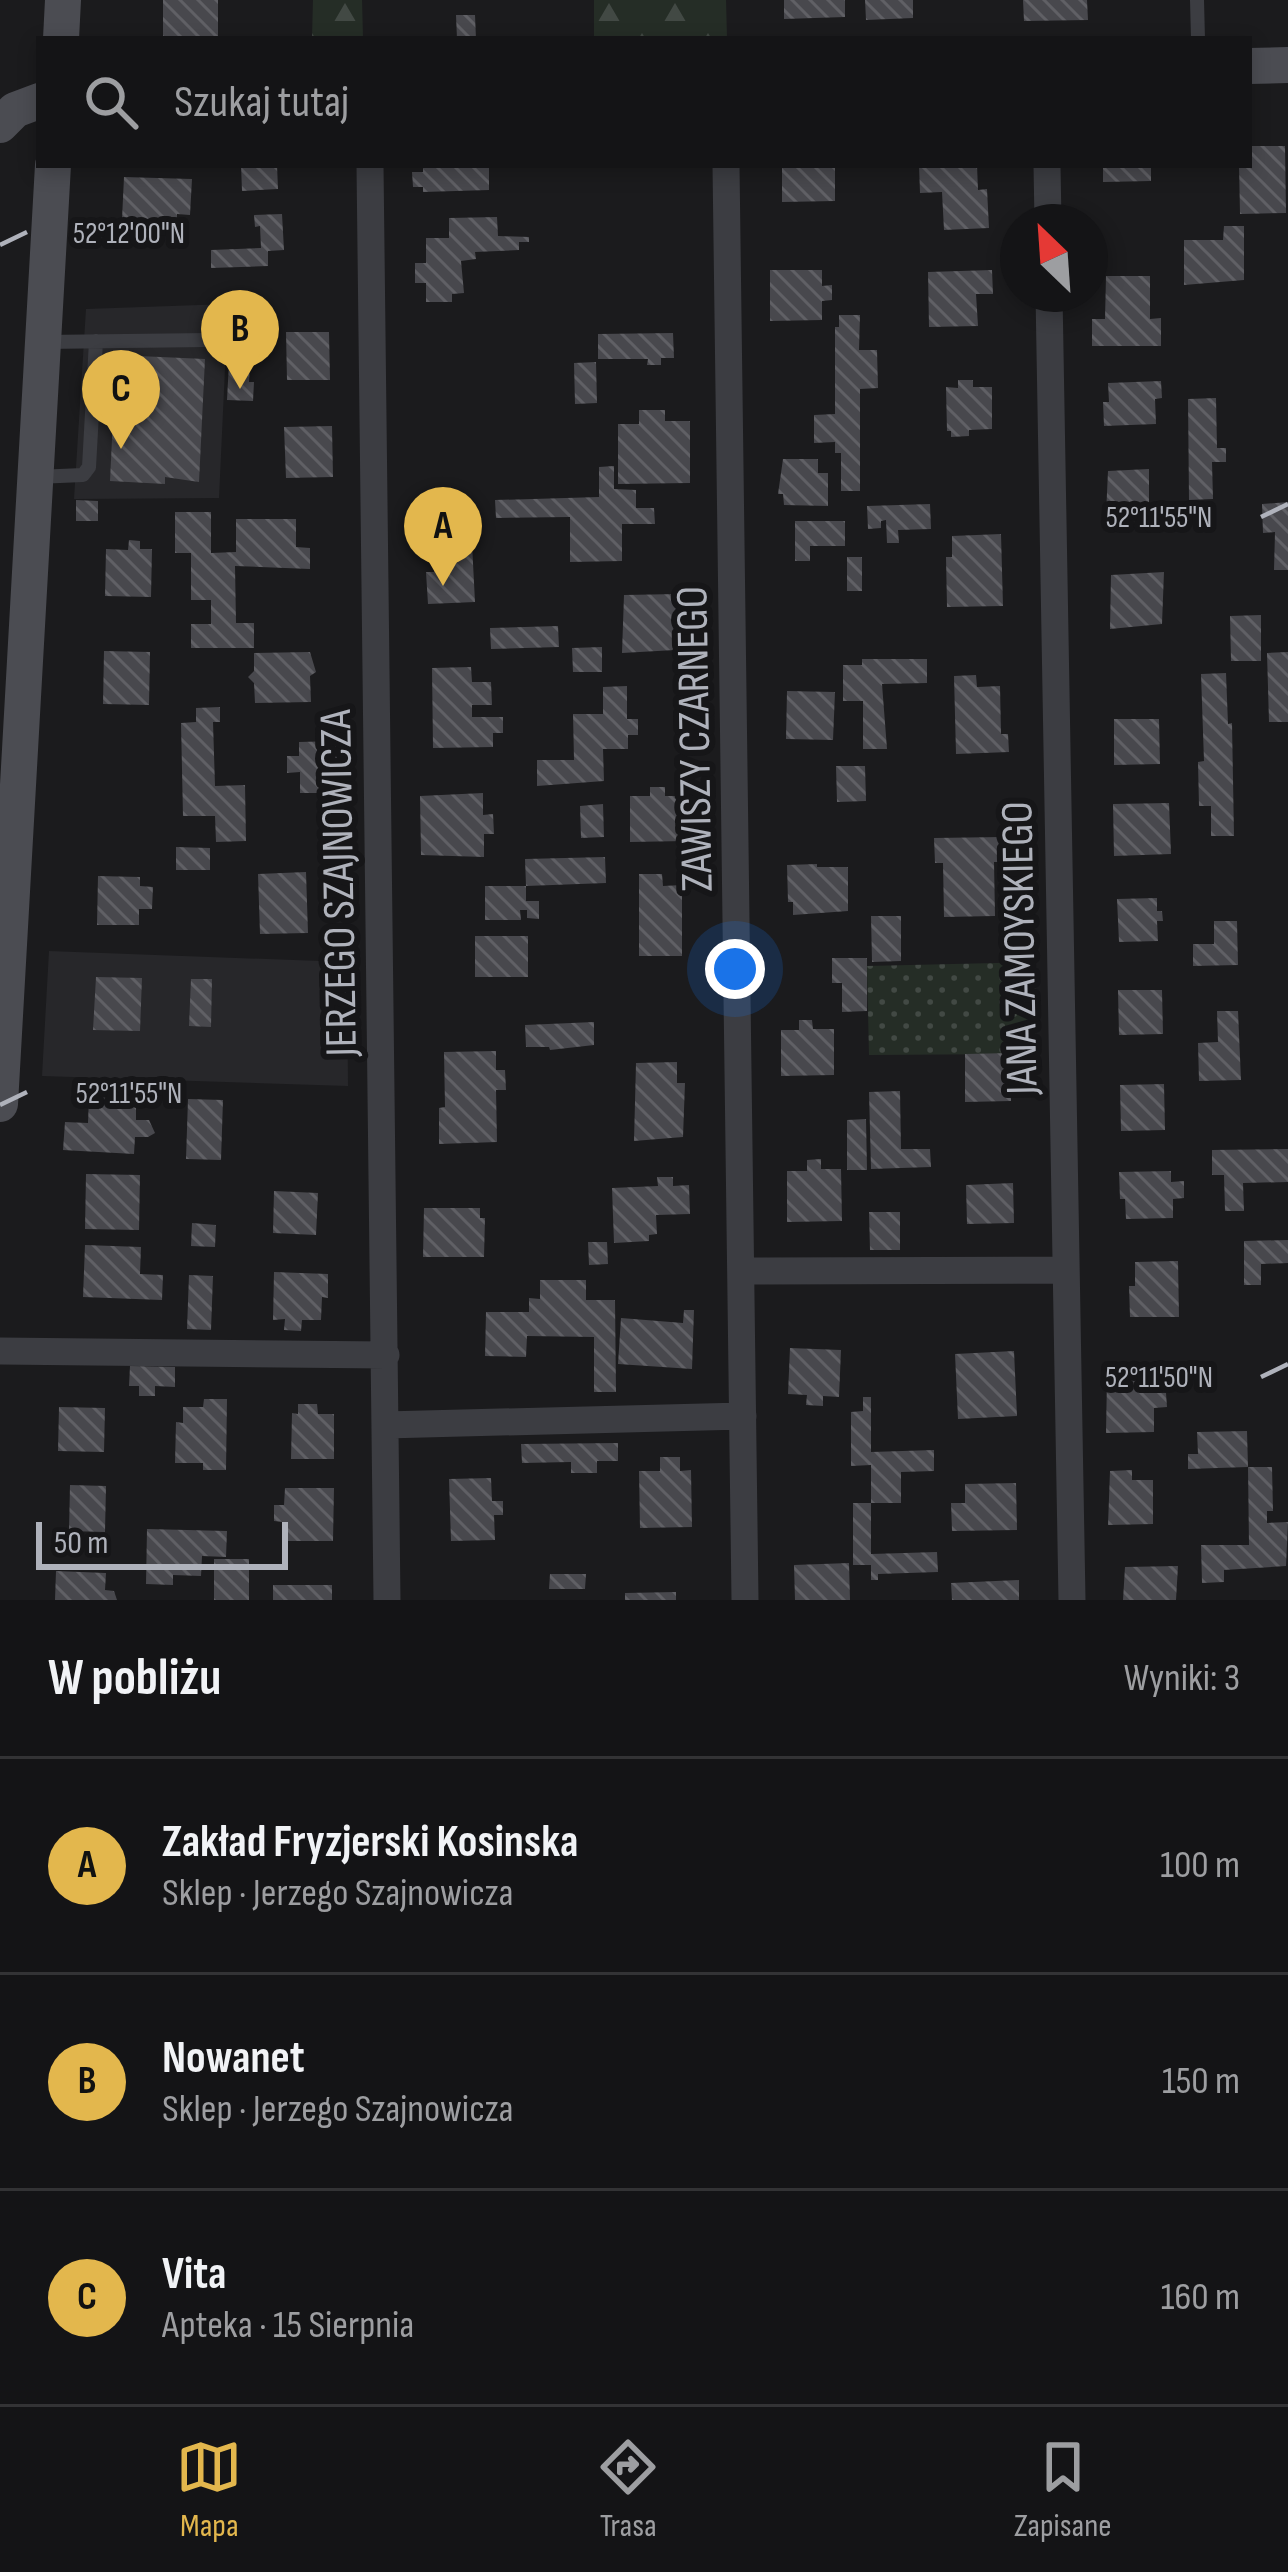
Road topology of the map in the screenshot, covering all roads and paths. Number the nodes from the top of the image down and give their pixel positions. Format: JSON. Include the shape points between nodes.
{"nodes":[{"id":1,"x":63,"y":0,"type":"edge"},
{"id":2,"x":1197,"y":0,"type":"edge"},
{"id":3,"x":61,"y":36,"type":"edge"},
{"id":4,"x":1198,"y":36,"type":"edge"},
{"id":5,"x":1288,"y":65,"type":"edge"},
{"id":6,"x":1252,"y":66,"type":"edge"},
{"id":7,"x":36,"y":102,"type":"edge"},
{"id":8,"x":0,"y":125,"type":"edge"},
{"id":9,"x":53,"y":168,"type":"edge"},
{"id":10,"x":370,"y":168,"type":"edge"},
{"id":11,"x":726,"y":168,"type":"edge"},
{"id":12,"x":1047,"y":168,"type":"edge"},
{"id":13,"x":1048,"y":204,"type":"edge"},
{"id":14,"x":1049,"y":312,"type":"edge"},
{"id":15,"x":208,"y":340,"type":"dead end"},
{"id":16,"x":96,"y":341,"type":"junction"},
{"id":17,"x":43,"y":342,"type":"junction"},
{"id":18,"x":36,"y":477,"type":"junction"},
{"id":19,"x":0,"y":1104,"type":"edge"},
{"id":20,"x":1065,"y":1270,"type":"junction"},
{"id":21,"x":742,"y":1271,"type":"junction"},
{"id":22,"x":0,"y":1351,"type":"edge"},
{"id":23,"x":386,"y":1355,"type":"junction"},
{"id":24,"x":743,"y":1415,"type":"junction"},
{"id":25,"x":385,"y":1425,"type":"junction"},
{"id":26,"x":388,"y":1600,"type":"edge"},
{"id":27,"x":746,"y":1600,"type":"edge"},
{"id":28,"x":1072,"y":1600,"type":"edge"}],
"edges":[{"from":1,"to":3,"type":"main road"},
{"from":2,"to":4,"type":"lane"},
{"from":5,"to":6,"type":"main road"},
{"from":7,"to":8,"type":"main road"},
{"from":9,"to":17,"type":"main road"},
{"from":10,"to":23,"type":"street","name":"JERZEGO SZAJNOWICZA"},
{"from":11,"to":21,"type":"street","name":"ZAWISZY CZARNEGO"},
{"from":12,"to":13,"type":"street"},
{"from":14,"to":20,"type":"street","name":"JANA ZAMOYSKIEGO"},
{"from":15,"to":16,"type":"lane"},
{"from":16,"to":17,"type":"lane"},
{"from":16,"to":18,"type":"lane","via":[[88,467],[73,478]]},
{"from":17,"to":18,"type":"main road"},
{"from":18,"to":19,"type":"main road"},
{"from":20,"to":21,"type":"street"},
{"from":20,"to":28,"type":"street","name":"JANA ZAMOYSKIEGO"},
{"from":21,"to":24,"type":"street","name":"ZAWISZY CZARNEGO"},
{"from":22,"to":23,"type":"street"},
{"from":23,"to":25,"type":"street","name":"JERZEGO SZAJNOWICZA"},
{"from":24,"to":25,"type":"street"},
{"from":24,"to":27,"type":"street","name":"ZAWISZY CZARNEGO"},
{"from":25,"to":26,"type":"street","name":"JERZEGO SZAJNOWICZA"}]}
